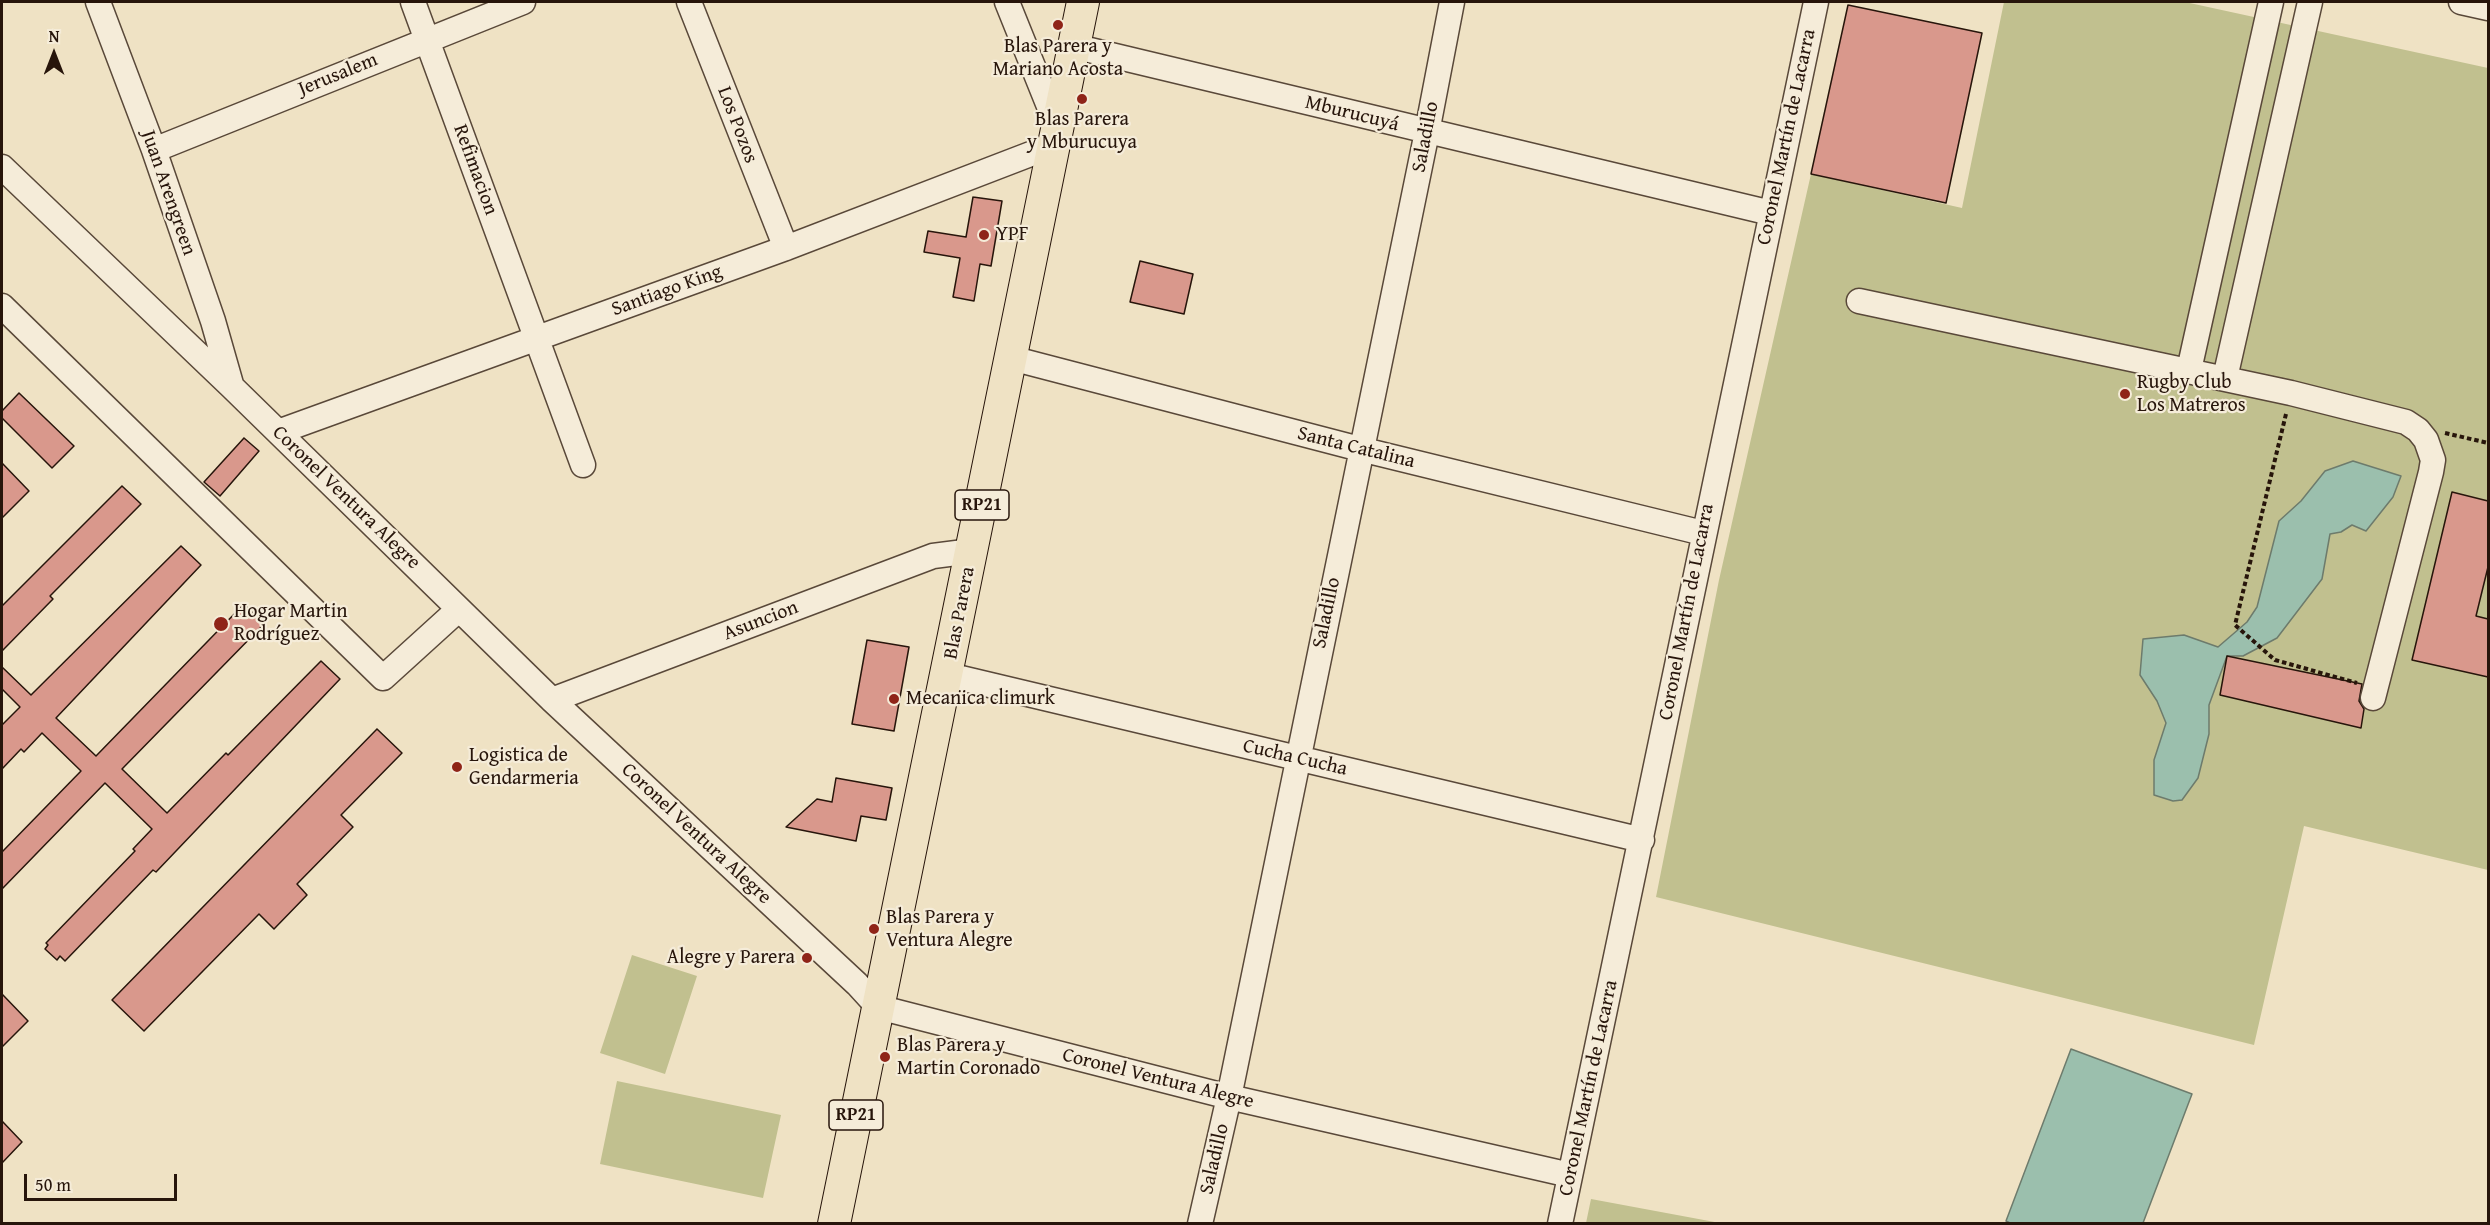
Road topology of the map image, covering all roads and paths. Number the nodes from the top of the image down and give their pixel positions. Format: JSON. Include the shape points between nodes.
{"nodes":[{"id":1,"x":98,"y":2,"type":"edge"},
{"id":2,"x":413,"y":2,"type":"edge"},
{"id":3,"x":523,"y":2,"type":"edge"},
{"id":4,"x":689,"y":2,"type":"edge"},
{"id":5,"x":1007,"y":2,"type":"edge"},
{"id":6,"x":1083,"y":2,"type":"edge"},
{"id":7,"x":1452,"y":2,"type":"edge"},
{"id":8,"x":1816,"y":2,"type":"edge"},
{"id":9,"x":2271,"y":2,"type":"edge"},
{"id":10,"x":2310,"y":2,"type":"edge"},
{"id":11,"x":2461,"y":2,"type":"edge"},
{"id":12,"x":2488,"y":8,"type":"edge"},
{"id":13,"x":2263,"y":33,"type":"junction"},
{"id":14,"x":427,"y":38,"type":"junction"},
{"id":15,"x":2301,"y":42,"type":"junction"},
{"id":16,"x":1073,"y":46,"type":"junction"},
{"id":17,"x":1427,"y":132,"type":"junction"},
{"id":18,"x":1055,"y":135,"type":"junction"},
{"id":19,"x":154,"y":150,"type":"junction"},
{"id":20,"x":2,"y":167,"type":"edge"},
{"id":21,"x":1771,"y":213,"type":"junction"},
{"id":22,"x":786,"y":248,"type":"junction"},
{"id":23,"x":1859,"y":301,"type":"dead end"},
{"id":24,"x":2,"y":306,"type":"edge"},
{"id":25,"x":538,"y":338,"type":"junction"},
{"id":26,"x":1011,"y":358,"type":"junction"},
{"id":27,"x":2189,"y":370,"type":"junction"},
{"id":28,"x":2225,"y":378,"type":"junction"},
{"id":29,"x":232,"y":387,"type":"junction"},
{"id":30,"x":2291,"y":393,"type":"junction"},
{"id":31,"x":2418,"y":430,"type":"junction"},
{"id":32,"x":278,"y":432,"type":"junction"},
{"id":33,"x":2488,"y":443,"type":"edge"},
{"id":34,"x":1360,"y":450,"type":"junction"},
{"id":35,"x":583,"y":465,"type":"dead end"},
{"id":36,"x":1703,"y":533,"type":"junction"},
{"id":37,"x":972,"y":552,"type":"junction"},
{"id":38,"x":459,"y":609,"type":"junction"},
{"id":39,"x":948,"y":675,"type":"junction"},
{"id":40,"x":2375,"y":693,"type":"joint"},
{"id":41,"x":552,"y":700,"type":"junction"},
{"id":42,"x":1297,"y":759,"type":"junction"},
{"id":43,"x":1642,"y":840,"type":"junction"},
{"id":44,"x":878,"y":1007,"type":"junction"},
{"id":45,"x":1228,"y":1097,"type":"junction"},
{"id":46,"x":1570,"y":1175,"type":"junction"},
{"id":47,"x":834,"y":1224,"type":"edge"},
{"id":48,"x":1200,"y":1224,"type":"edge"},
{"id":49,"x":1560,"y":1224,"type":"edge"}],
"edges":[{"from":1,"to":19,"type":"street","name":"Juan Arengreen"},
{"from":2,"to":14,"type":"street","name":"Refimacion"},
{"from":3,"to":14,"type":"street","name":"Jerusalem"},
{"from":4,"to":22,"type":"street","name":"Los Pozos"},
{"from":5,"to":18,"type":"street"},
{"from":6,"to":16,"type":"main road","name":"Blas Parera","number":"RP21"},
{"from":7,"to":17,"type":"street","name":"Saladillo"},
{"from":8,"to":21,"type":"street","name":"Coronel Martín de Lacarra"},
{"from":9,"to":13,"type":"street"},
{"from":10,"to":15,"type":"street"},
{"from":11,"to":12,"type":"street"},
{"from":13,"to":15,"type":"street"},
{"from":13,"to":27,"type":"street"},
{"from":14,"to":19,"type":"street","name":"Jerusalem"},
{"from":14,"to":25,"type":"street","name":"Refimacion"},
{"from":15,"to":28,"type":"street"},
{"from":16,"to":17,"type":"street","name":"Mburucuyá"},
{"from":16,"to":18,"type":"main road","name":"Blas Parera","number":"RP21"},
{"from":17,"to":21,"type":"street","name":"Mburucuyá"},
{"from":17,"to":34,"type":"street","name":"Saladillo"},
{"from":18,"to":22,"type":"street","name":"Santiago King"},
{"from":18,"to":26,"type":"main road","name":"Blas Parera","number":"RP21"},
{"from":19,"to":29,"type":"street","name":"Juan Arengreen"},
{"from":20,"to":29,"type":"street","name":"Coronel Ventura Alegre"},
{"from":21,"to":36,"type":"street","name":"Coronel Martín de Lacarra"},
{"from":22,"to":25,"type":"street","name":"Santiago King"},
{"from":23,"to":27,"type":"street"},
{"from":24,"to":38,"type":"street","via":[[383,678]]},
{"from":25,"to":32,"type":"street","name":"Santiago King"},
{"from":25,"to":35,"type":"street","name":"Refimacion"},
{"from":26,"to":34,"type":"street","name":"Santa Catalina"},
{"from":26,"to":37,"type":"main road","name":"Blas Parera","number":"RP21"},
{"from":27,"to":28,"type":"street"},
{"from":28,"to":30,"type":"street"},
{"from":29,"to":32,"type":"street","name":"Coronel Ventura Alegre"},
{"from":30,"to":31,"type":"street","via":[[2406,422]]},
{"from":30,"to":40,"type":"path","via":[[2235,625],[2275,660]]},
{"from":31,"to":33,"type":"path","via":[[2430,429]]},
{"from":31,"to":40,"type":"street","via":[[2433,460]]},
{"from":32,"to":38,"type":"street","name":"Coronel Ventura Alegre"},
{"from":34,"to":36,"type":"street","name":"Santa Catalina"},
{"from":34,"to":42,"type":"street","name":"Saladillo"},
{"from":36,"to":43,"type":"street","name":"Coronel Martín de Lacarra"},
{"from":37,"to":39,"type":"main road","name":"Blas Parera","number":"RP21"},
{"from":37,"to":41,"type":"street","name":"Asuncion","via":[[933,556]]},
{"from":38,"to":41,"type":"street","name":"Coronel Ventura Alegre"},
{"from":39,"to":42,"type":"street","name":"Cucha Cucha"},
{"from":39,"to":44,"type":"main road","name":"Blas Parera","number":"RP21"},
{"from":41,"to":44,"type":"street","name":"Coronel Ventura Alegre"},
{"from":42,"to":43,"type":"street","name":"Cucha Cucha"},
{"from":42,"to":45,"type":"street","name":"Saladillo"},
{"from":43,"to":46,"type":"street","name":"Coronel Martín de Lacarra"},
{"from":44,"to":45,"type":"street","name":"Coronel Ventura Alegre"},
{"from":44,"to":47,"type":"main road","name":"Blas Parera","number":"RP21"},
{"from":45,"to":46,"type":"street","name":"Coronel Ventura Alegre"},
{"from":45,"to":48,"type":"street","name":"Saladillo"},
{"from":46,"to":49,"type":"street","name":"Coronel Martín de Lacarra"}]}
